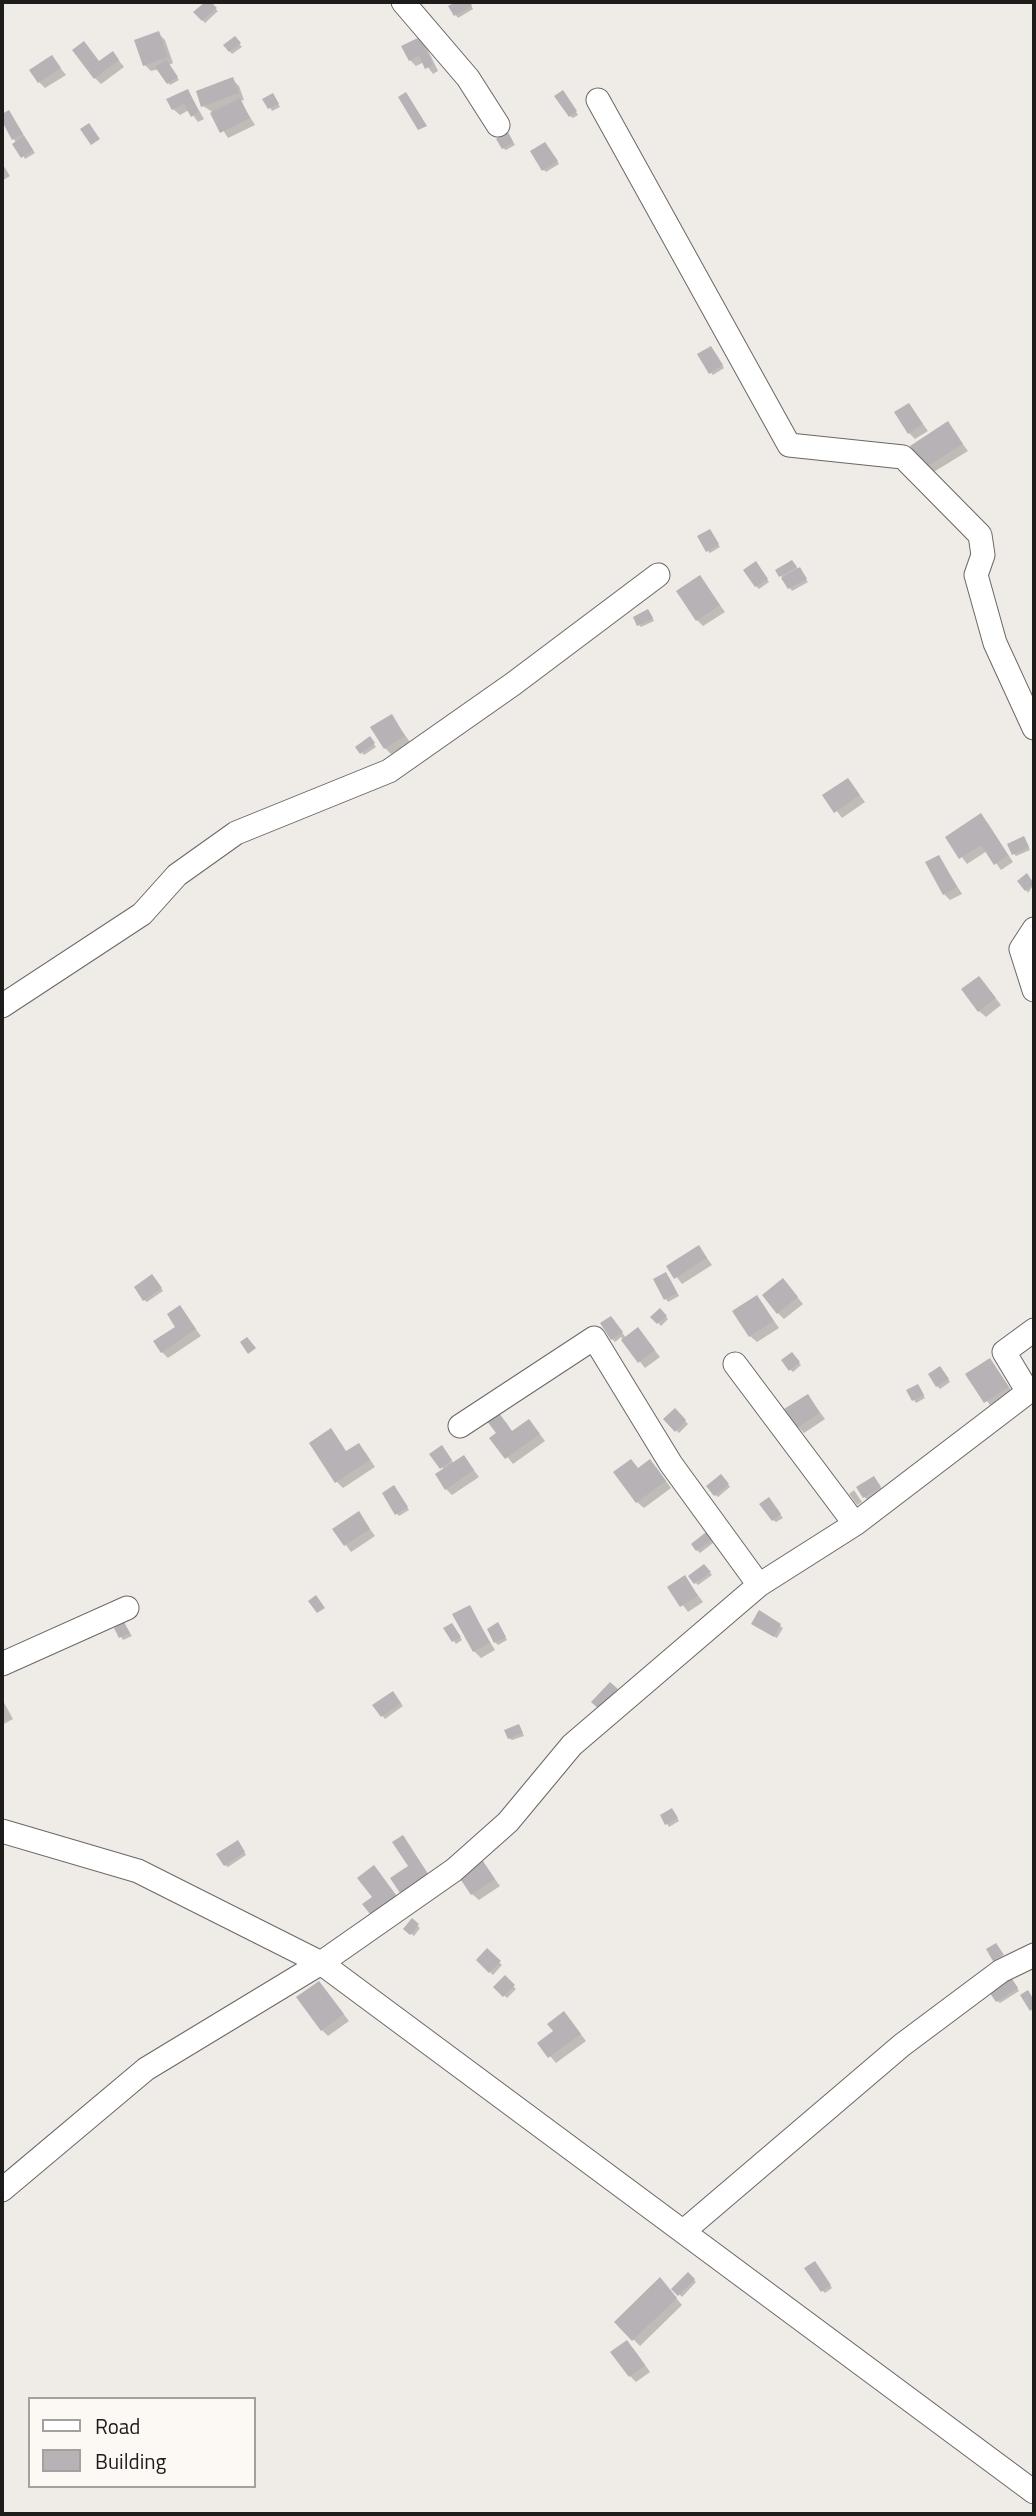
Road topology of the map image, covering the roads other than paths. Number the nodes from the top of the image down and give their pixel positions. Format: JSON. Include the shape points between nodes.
{"nodes":[{"id":1,"x":402,"y":2,"type":"edge"},
{"id":2,"x":598,"y":100,"type":"dead end"},
{"id":3,"x":498,"y":125,"type":"dead end"},
{"id":4,"x":658,"y":575,"type":"dead end"},
{"id":5,"x":1034,"y":728,"type":"edge"},
{"id":6,"x":1034,"y":929,"type":"edge"},
{"id":7,"x":1034,"y":990,"type":"edge"},
{"id":8,"x":2,"y":1006,"type":"edge"},
{"id":9,"x":1034,"y":1330,"type":"edge"},
{"id":10,"x":735,"y":1364,"type":"dead end"},
{"id":11,"x":1031,"y":1396,"type":"edge"},
{"id":12,"x":460,"y":1426,"type":"dead end"},
{"id":13,"x":855,"y":1524,"type":"junction"},
{"id":14,"x":759,"y":1585,"type":"junction"},
{"id":15,"x":127,"y":1608,"type":"dead end"},
{"id":16,"x":2,"y":1664,"type":"edge"},
{"id":17,"x":2,"y":1831,"type":"edge"},
{"id":18,"x":1034,"y":1955,"type":"edge"},
{"id":19,"x":321,"y":1963,"type":"junction"},
{"id":20,"x":2,"y":2190,"type":"edge"},
{"id":21,"x":685,"y":2231,"type":"junction"},
{"id":22,"x":1034,"y":2492,"type":"edge"}],
"edges":[{"from":1,"to":3,"type":"street","via":[[468,78]]},
{"from":2,"to":5,"type":"street","via":[[789,445],[902,457],[980,535],[983,555],[976,575],[995,643]]},
{"from":4,"to":8,"type":"street","via":[[389,771],[236,833],[177,875],[142,914]]},
{"from":6,"to":7,"type":"street","via":[[1021,949]]},
{"from":9,"to":11,"type":"street","via":[[1004,1352]]},
{"from":10,"to":13,"type":"street"},
{"from":11,"to":13,"type":"street"},
{"from":12,"to":14,"type":"street","via":[[594,1338],[671,1464]]},
{"from":13,"to":14,"type":"street"},
{"from":14,"to":19,"type":"street","via":[[572,1745],[508,1822],[454,1870]]},
{"from":15,"to":16,"type":"street"},
{"from":17,"to":19,"type":"street","via":[[138,1871]]},
{"from":18,"to":21,"type":"street","via":[[1001,1971],[902,2045]]},
{"from":19,"to":20,"type":"street","via":[[146,2069]]},
{"from":19,"to":21,"type":"street"},
{"from":21,"to":22,"type":"street"}]}
